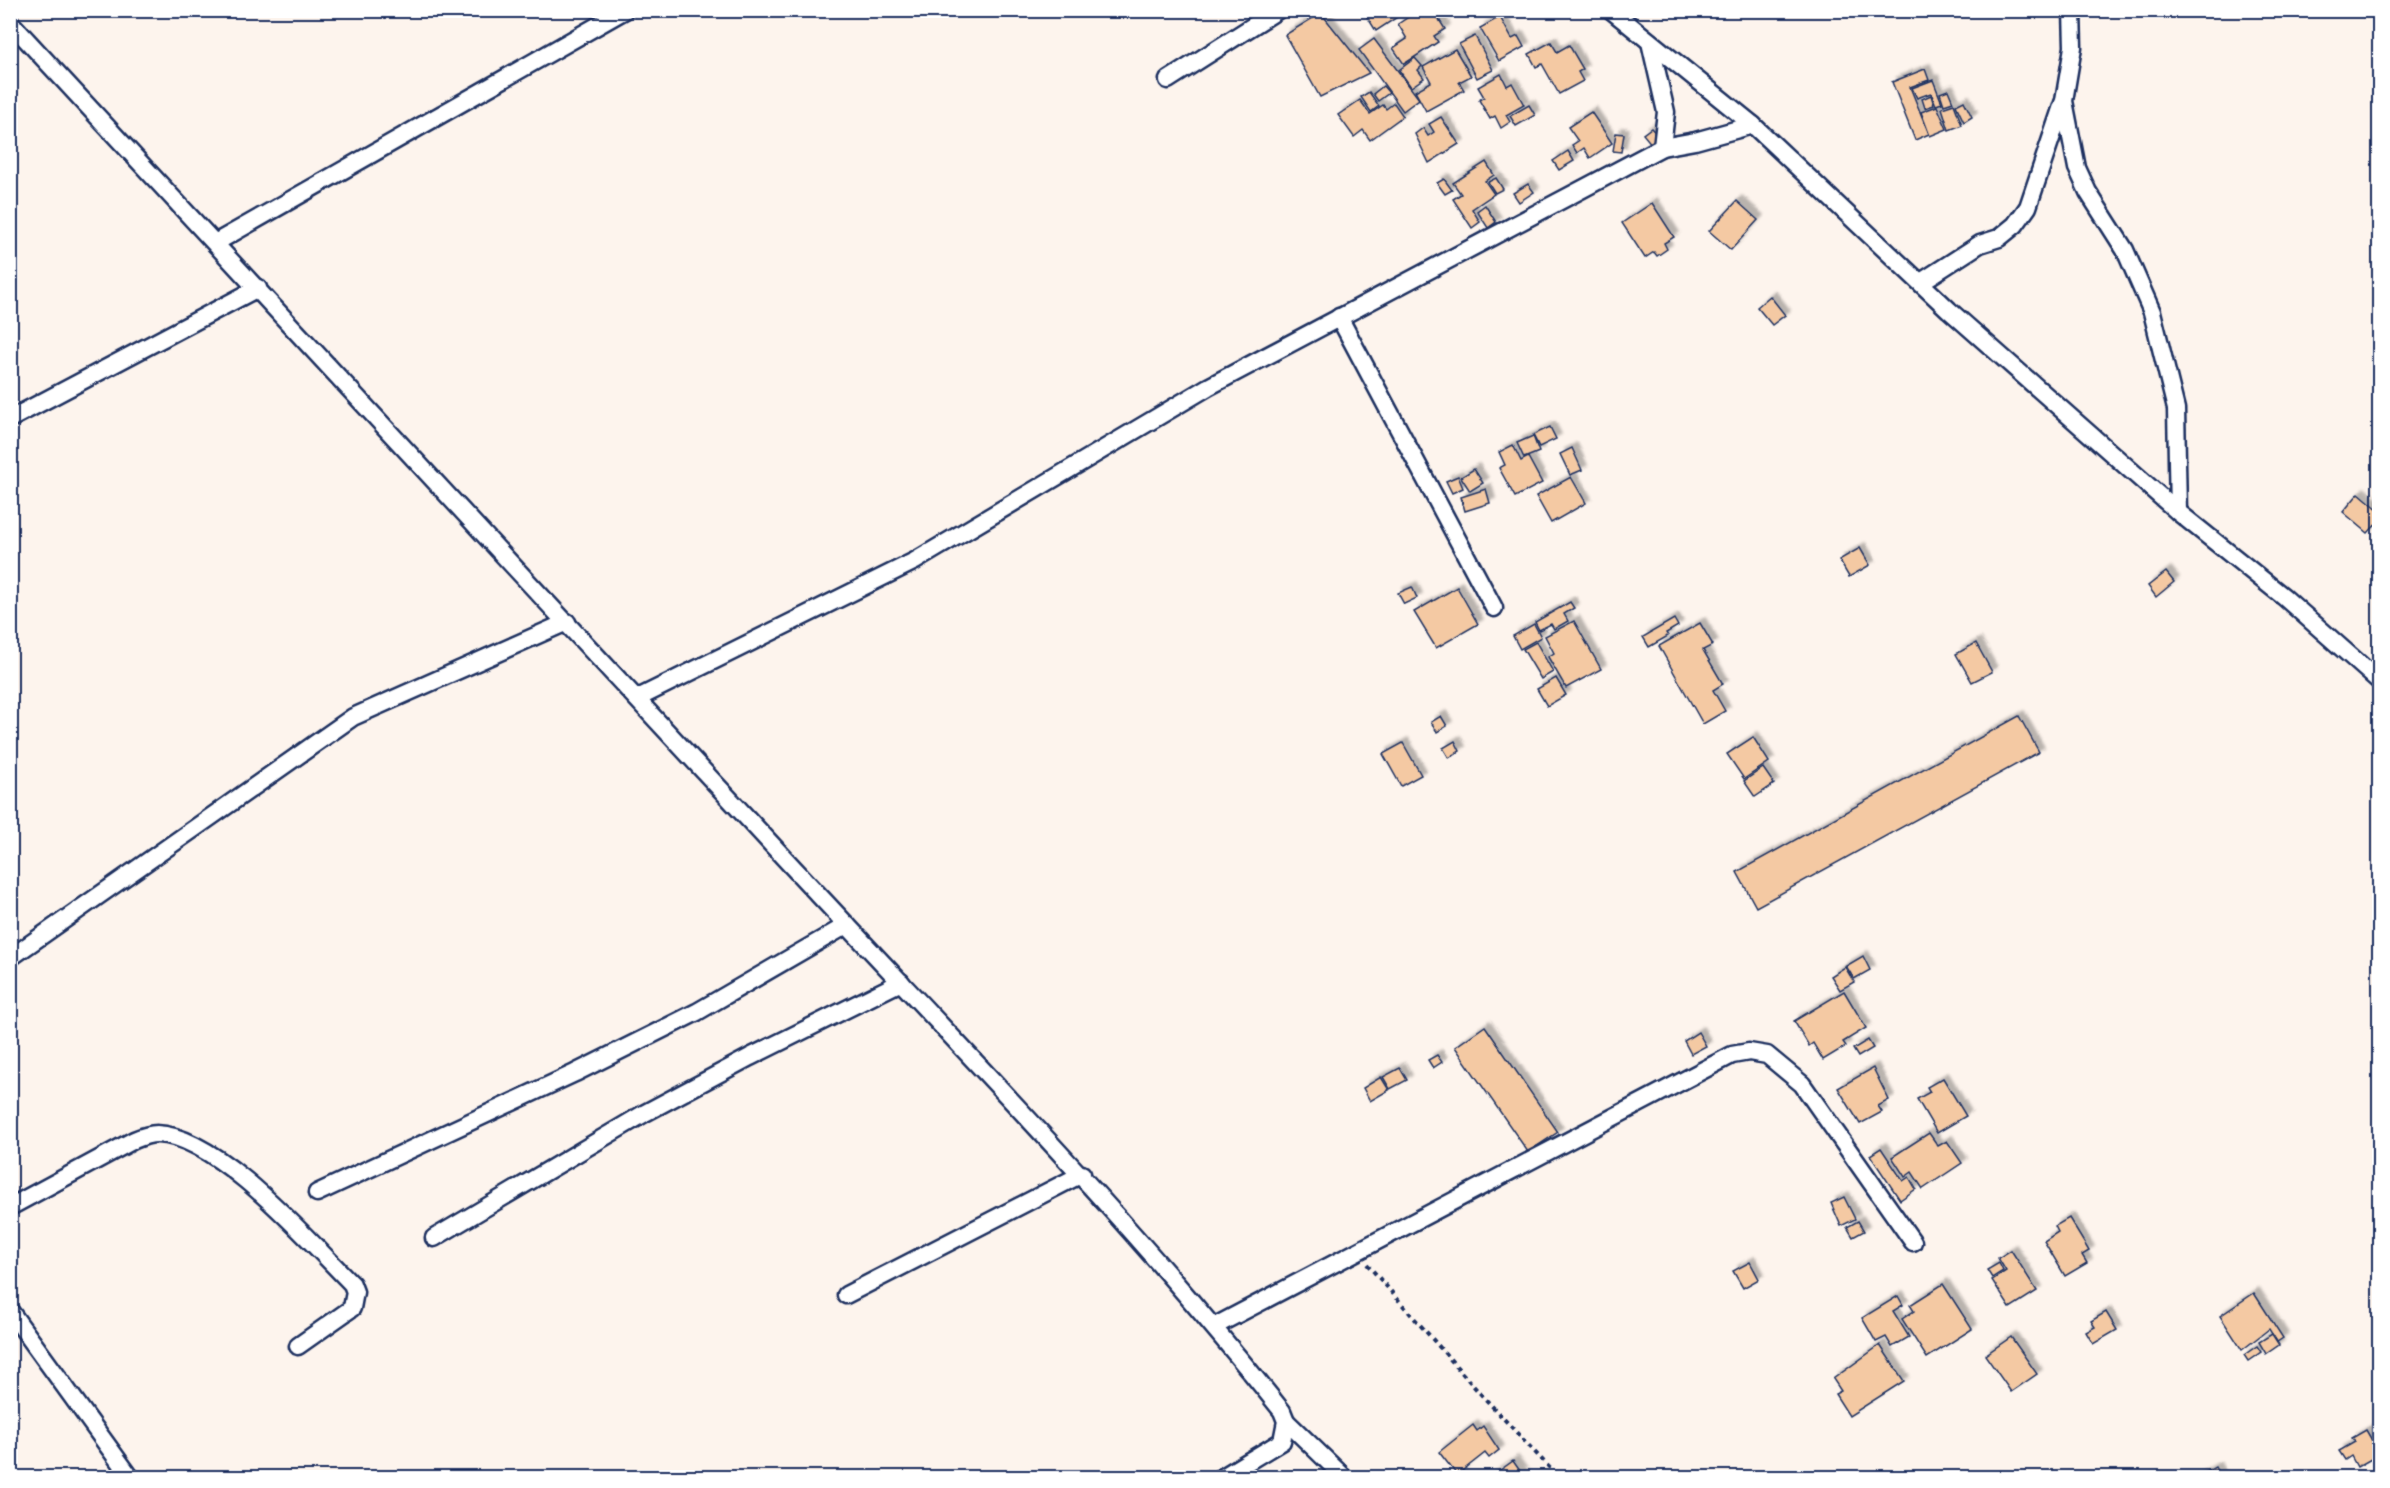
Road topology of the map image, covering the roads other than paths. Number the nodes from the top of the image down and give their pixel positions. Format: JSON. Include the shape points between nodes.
{"nodes":[{"id":1,"x":625,"y":10,"type":"edge"},
{"id":2,"x":1278,"y":10,"type":"edge"},
{"id":3,"x":1611,"y":10,"type":"edge"},
{"id":4,"x":2072,"y":10,"type":"edge"},
{"id":5,"x":10,"y":22,"type":"edge"},
{"id":6,"x":1650,"y":42,"type":"junction"},
{"id":7,"x":1168,"y":80,"type":"dead end"},
{"id":8,"x":2064,"y":101,"type":"junction"},
{"id":9,"x":1753,"y":125,"type":"junction"},
{"id":10,"x":1662,"y":147,"type":"junction"},
{"id":11,"x":215,"y":243,"type":"junction"},
{"id":12,"x":1921,"y":282,"type":"junction"},
{"id":13,"x":258,"y":288,"type":"junction"},
{"id":14,"x":1339,"y":317,"type":"junction"},
{"id":15,"x":10,"y":419,"type":"edge"},
{"id":16,"x":2178,"y":512,"type":"junction"},
{"id":17,"x":1494,"y":608,"type":"dead end"},
{"id":18,"x":567,"y":622,"type":"junction"},
{"id":19,"x":2379,"y":682,"type":"edge"},
{"id":20,"x":638,"y":698,"type":"junction"},
{"id":21,"x":847,"y":925,"type":"junction"},
{"id":22,"x":10,"y":958,"type":"edge"},
{"id":23,"x":901,"y":982,"type":"junction"},
{"id":24,"x":1082,"y":1174,"type":"junction"},
{"id":25,"x":317,"y":1193,"type":"dead end"},
{"id":26,"x":10,"y":1207,"type":"edge"},
{"id":27,"x":434,"y":1238,"type":"dead end"},
{"id":28,"x":1913,"y":1242,"type":"dead end"},
{"id":29,"x":846,"y":1295,"type":"dead end"},
{"id":30,"x":10,"y":1311,"type":"edge"},
{"id":31,"x":1215,"y":1326,"type":"junction"},
{"id":32,"x":298,"y":1346,"type":"dead end"},
{"id":33,"x":1286,"y":1421,"type":"junction"},
{"id":34,"x":130,"y":1478,"type":"edge"},
{"id":35,"x":1221,"y":1478,"type":"edge"},
{"id":36,"x":1345,"y":1478,"type":"edge"}],
"edges":[{"from":1,"to":11,"type":"street"},
{"from":2,"to":7,"type":"street"},
{"from":3,"to":6,"type":"street"},
{"from":4,"to":8,"type":"street","via":[[2073,47]]},
{"from":5,"to":11,"type":"street"},
{"from":6,"to":9,"type":"street"},
{"from":6,"to":10,"type":"street","via":[[1666,112]]},
{"from":8,"to":12,"type":"street","via":[[2028,207],[2015,225]]},
{"from":8,"to":16,"type":"street","via":[[2077,168],[2125,250],[2152,312],[2175,409]]},
{"from":9,"to":10,"type":"street"},
{"from":9,"to":12,"type":"street"},
{"from":10,"to":14,"type":"street"},
{"from":11,"to":13,"type":"street"},
{"from":12,"to":16,"type":"street"},
{"from":13,"to":15,"type":"street"},
{"from":13,"to":18,"type":"street"},
{"from":14,"to":17,"type":"street"},
{"from":14,"to":20,"type":"street","via":[[1208,387],[915,561]]},
{"from":16,"to":19,"type":"street","via":[[2284,597]]},
{"from":18,"to":20,"type":"street"},
{"from":18,"to":22,"type":"street","via":[[353,717]]},
{"from":20,"to":21,"type":"street"},
{"from":21,"to":23,"type":"street"},
{"from":21,"to":25,"type":"street","via":[[697,1012]]},
{"from":23,"to":24,"type":"street"},
{"from":23,"to":27,"type":"street","via":[[666,1102]]},
{"from":24,"to":29,"type":"street"},
{"from":24,"to":31,"type":"street"},
{"from":26,"to":32,"type":"street","via":[[154,1133],[174,1136],[197,1147],[253,1184],[352,1284],[352,1308]]},
{"from":28,"to":31,"type":"street","via":[[1802,1084],[1767,1055],[1749,1052],[1732,1055]]},
{"from":30,"to":34,"type":"street"},
{"from":31,"to":33,"type":"street"},
{"from":33,"to":35,"type":"street","via":[[1282,1441]]},
{"from":33,"to":36,"type":"street"}]}
